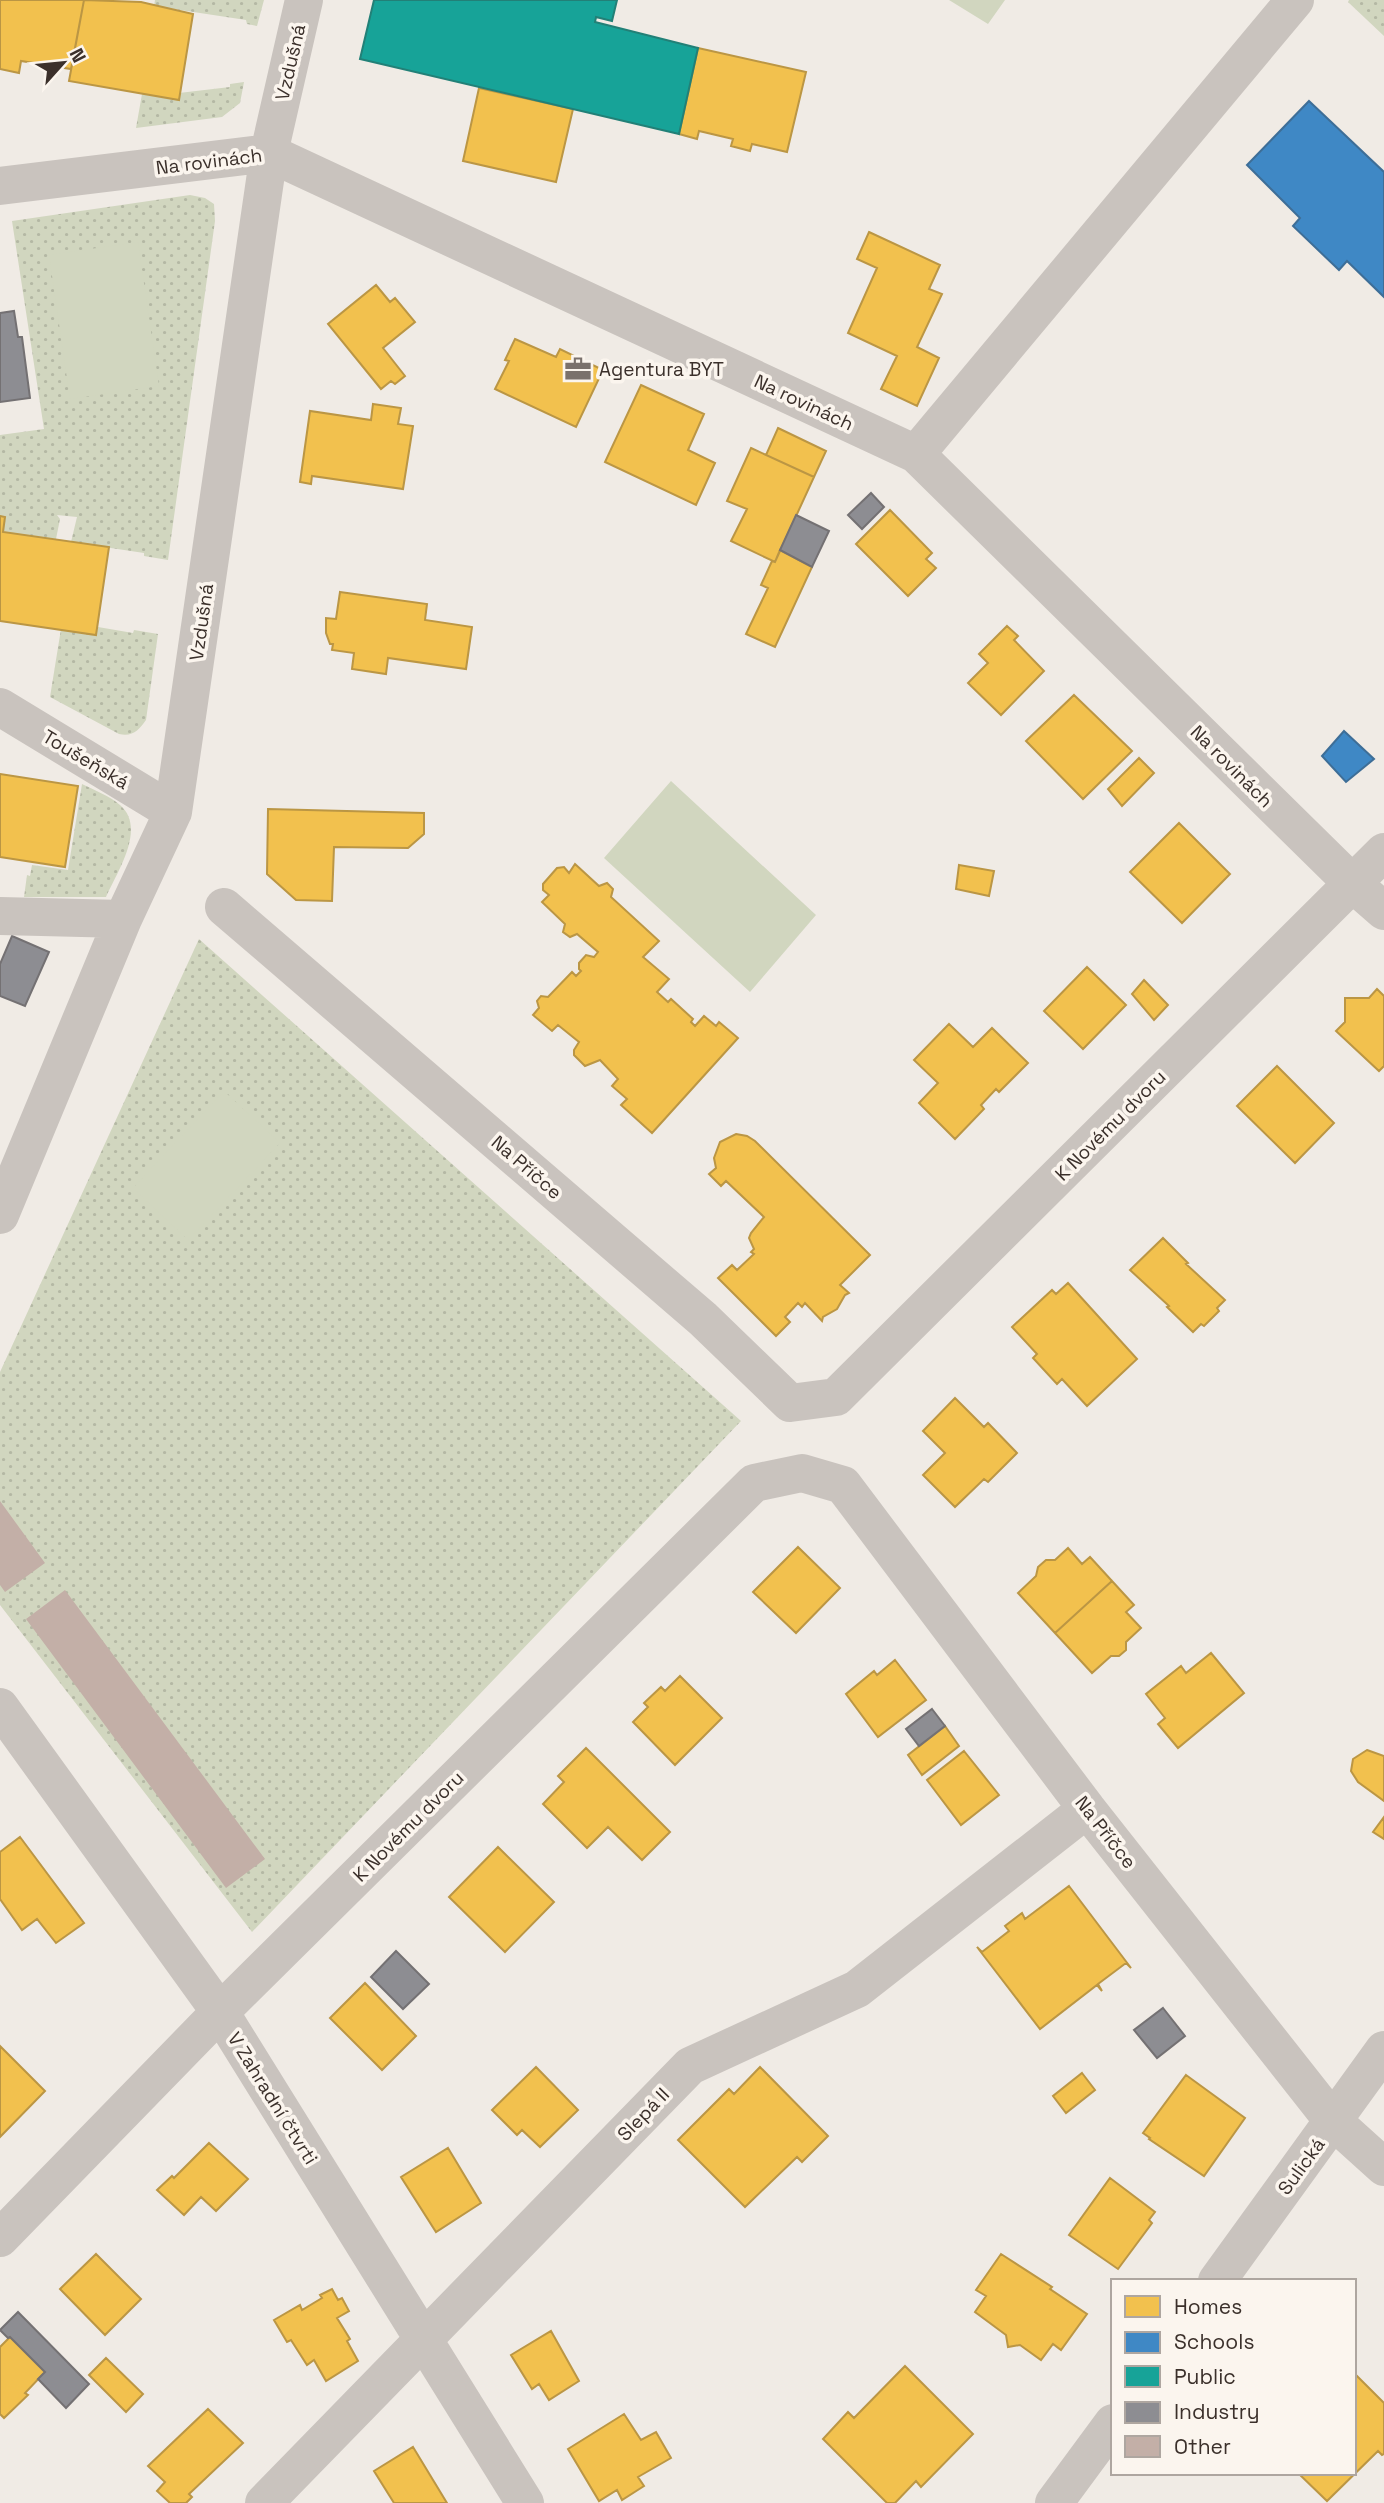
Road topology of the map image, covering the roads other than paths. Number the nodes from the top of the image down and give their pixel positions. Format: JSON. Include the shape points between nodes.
{"nodes":[{"id":1,"x":304,"y":0,"type":"edge"},
{"id":2,"x":1295,"y":0,"type":"edge"},
{"id":3,"x":269,"y":153,"type":"junction"},
{"id":4,"x":0,"y":186,"type":"edge"},
{"id":5,"x":916,"y":454,"type":"junction"},
{"id":6,"x":0,"y":707,"type":"edge"},
{"id":7,"x":173,"y":812,"type":"junction"},
{"id":8,"x":1384,"y":852,"type":"edge"},
{"id":9,"x":1353,"y":884,"type":"junction"},
{"id":10,"x":224,"y":907,"type":"dead end"},
{"id":11,"x":1384,"y":911,"type":"edge"},
{"id":12,"x":0,"y":916,"type":"edge"},
{"id":13,"x":123,"y":919,"type":"junction"},
{"id":14,"x":0,"y":1215,"type":"edge"},
{"id":15,"x":836,"y":1397,"type":"joint"},
{"id":16,"x":843,"y":1485,"type":"joint"},
{"id":17,"x":0,"y":1707,"type":"edge"},
{"id":18,"x":1087,"y":1809,"type":"junction"},
{"id":19,"x":220,"y":2012,"type":"junction"},
{"id":20,"x":1384,"y":2050,"type":"edge"},
{"id":21,"x":1334,"y":2121,"type":"junction"},
{"id":22,"x":1384,"y":2167,"type":"edge"},
{"id":23,"x":0,"y":2238,"type":"edge"},
{"id":24,"x":1218,"y":2279,"type":"edge"},
{"id":25,"x":425,"y":2340,"type":"junction"},
{"id":26,"x":1111,"y":2426,"type":"edge"},
{"id":27,"x":264,"y":2503,"type":"edge"},
{"id":28,"x":525,"y":2503,"type":"edge"},
{"id":29,"x":1054,"y":2503,"type":"edge"}],
"edges":[{"from":1,"to":3,"type":"street","name":"Vzdušná"},
{"from":2,"to":5,"type":"street"},
{"from":3,"to":4,"type":"street","name":"Na rovinách"},
{"from":3,"to":5,"type":"street","name":"Na rovinách"},
{"from":3,"to":7,"type":"street","name":"Vzdušná"},
{"from":5,"to":9,"type":"street","name":"Na rovinách"},
{"from":6,"to":7,"type":"street","name":"Toušeňská"},
{"from":7,"to":13,"type":"street","name":"Vzdušná"},
{"from":8,"to":9,"type":"street","name":"K Novému dvoru"},
{"from":9,"to":11,"type":"street","name":"Na rovinách"},
{"from":9,"to":15,"type":"street","name":"K Novému dvoru"},
{"from":10,"to":15,"type":"street","name":"Na Příčce","via":[[703,1319],[790,1404]]},
{"from":12,"to":13,"type":"street"},
{"from":13,"to":14,"type":"street","name":"Vzdušná"},
{"from":16,"to":18,"type":"street","name":"Na Příčce"},
{"from":16,"to":19,"type":"street","name":"K Novému dvoru","via":[[802,1473],[754,1483]]},
{"from":17,"to":19,"type":"street","name":"V Zahradní čtvrti"},
{"from":18,"to":21,"type":"street","name":"Na Příčce"},
{"from":18,"to":25,"type":"street","name":"Slepá II","via":[[857,1989],[690,2066]]},
{"from":19,"to":23,"type":"street","name":"K Novému dvoru"},
{"from":19,"to":25,"type":"street","name":"V Zahradní čtvrti"},
{"from":20,"to":21,"type":"street","name":"Sulická"},
{"from":21,"to":22,"type":"street","name":"Na Příčce"},
{"from":21,"to":24,"type":"street","name":"Sulická"},
{"from":25,"to":27,"type":"street","name":"Slepá II"},
{"from":25,"to":28,"type":"street","name":"V Zahradní čtvrti"},
{"from":26,"to":29,"type":"street"}]}
